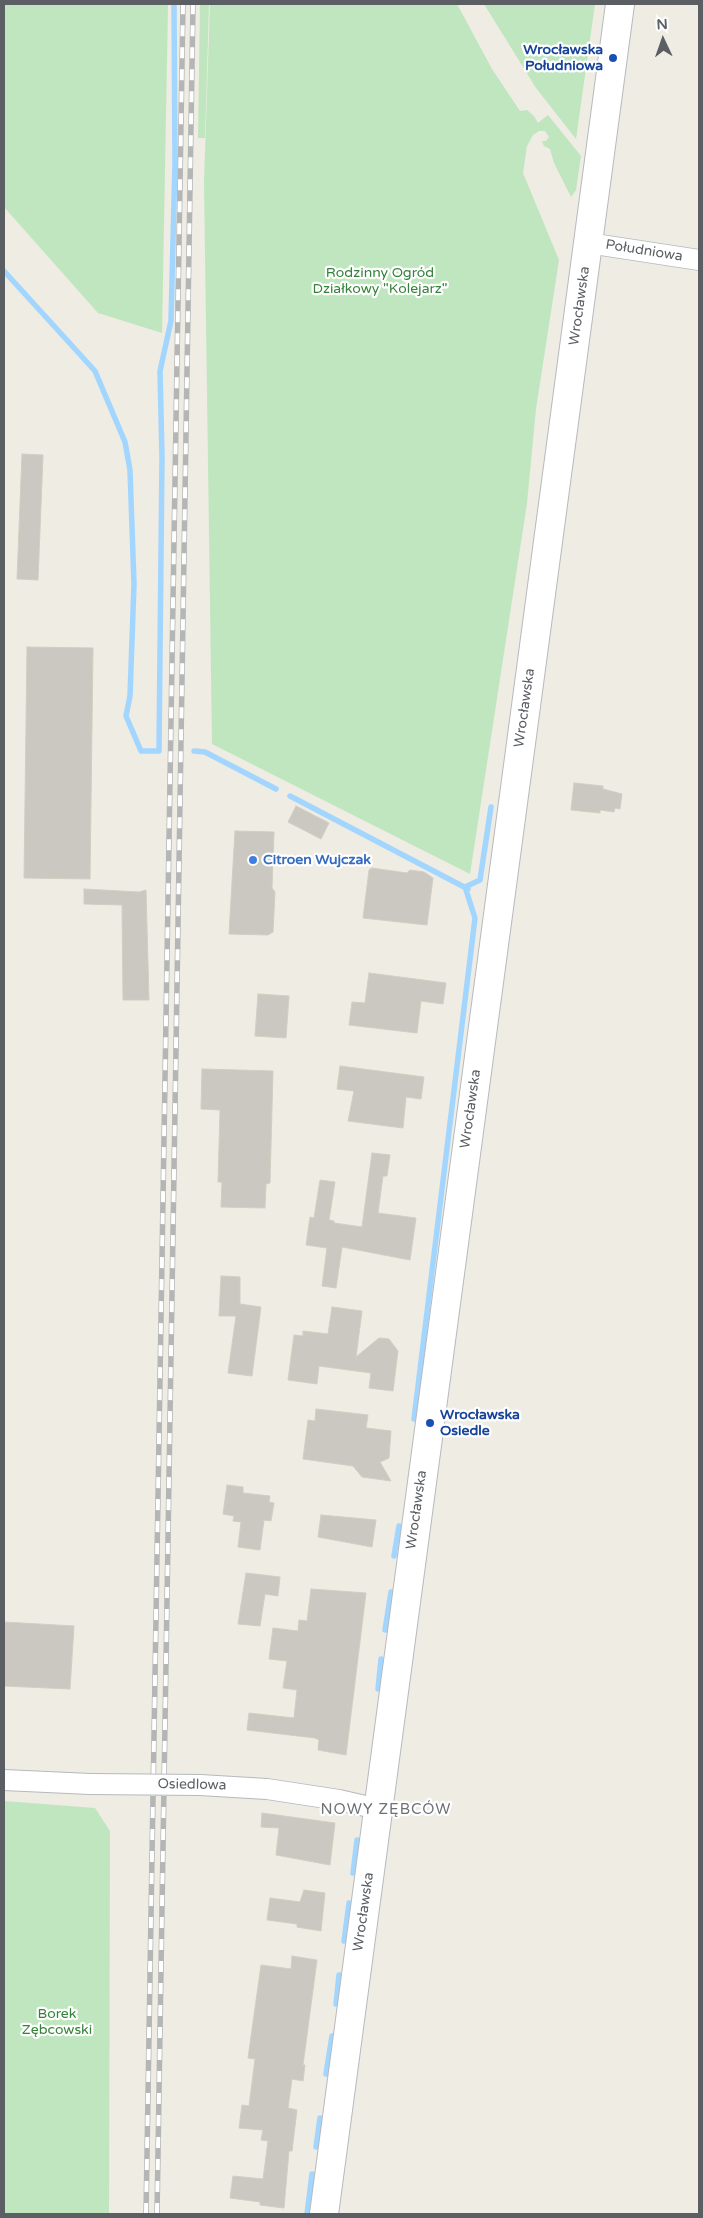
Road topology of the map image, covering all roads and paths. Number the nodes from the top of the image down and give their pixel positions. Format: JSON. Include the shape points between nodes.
{"nodes":[{"id":1,"x":620,"y":4,"type":"edge"},
{"id":2,"x":594,"y":243,"type":"junction"},
{"id":3,"x":690,"y":258,"type":"edge"},
{"id":4,"x":4,"y":1780,"type":"edge"},
{"id":5,"x":378,"y":1809,"type":"junction"},
{"id":6,"x":324,"y":2214,"type":"edge"}],
"edges":[{"from":1,"to":2,"type":"main road","name":"Wrocławska","via":[[595,193]]},
{"from":2,"to":3,"type":"street","name":"Południowa"},
{"from":2,"to":5,"type":"main road","name":"Wrocławska","via":[[583,282]]},
{"from":4,"to":5,"type":"street","name":"Osiedlowa","bridge":true,"via":[[267,1789]]},
{"from":5,"to":6,"type":"main road","name":"Wrocławska"}]}
